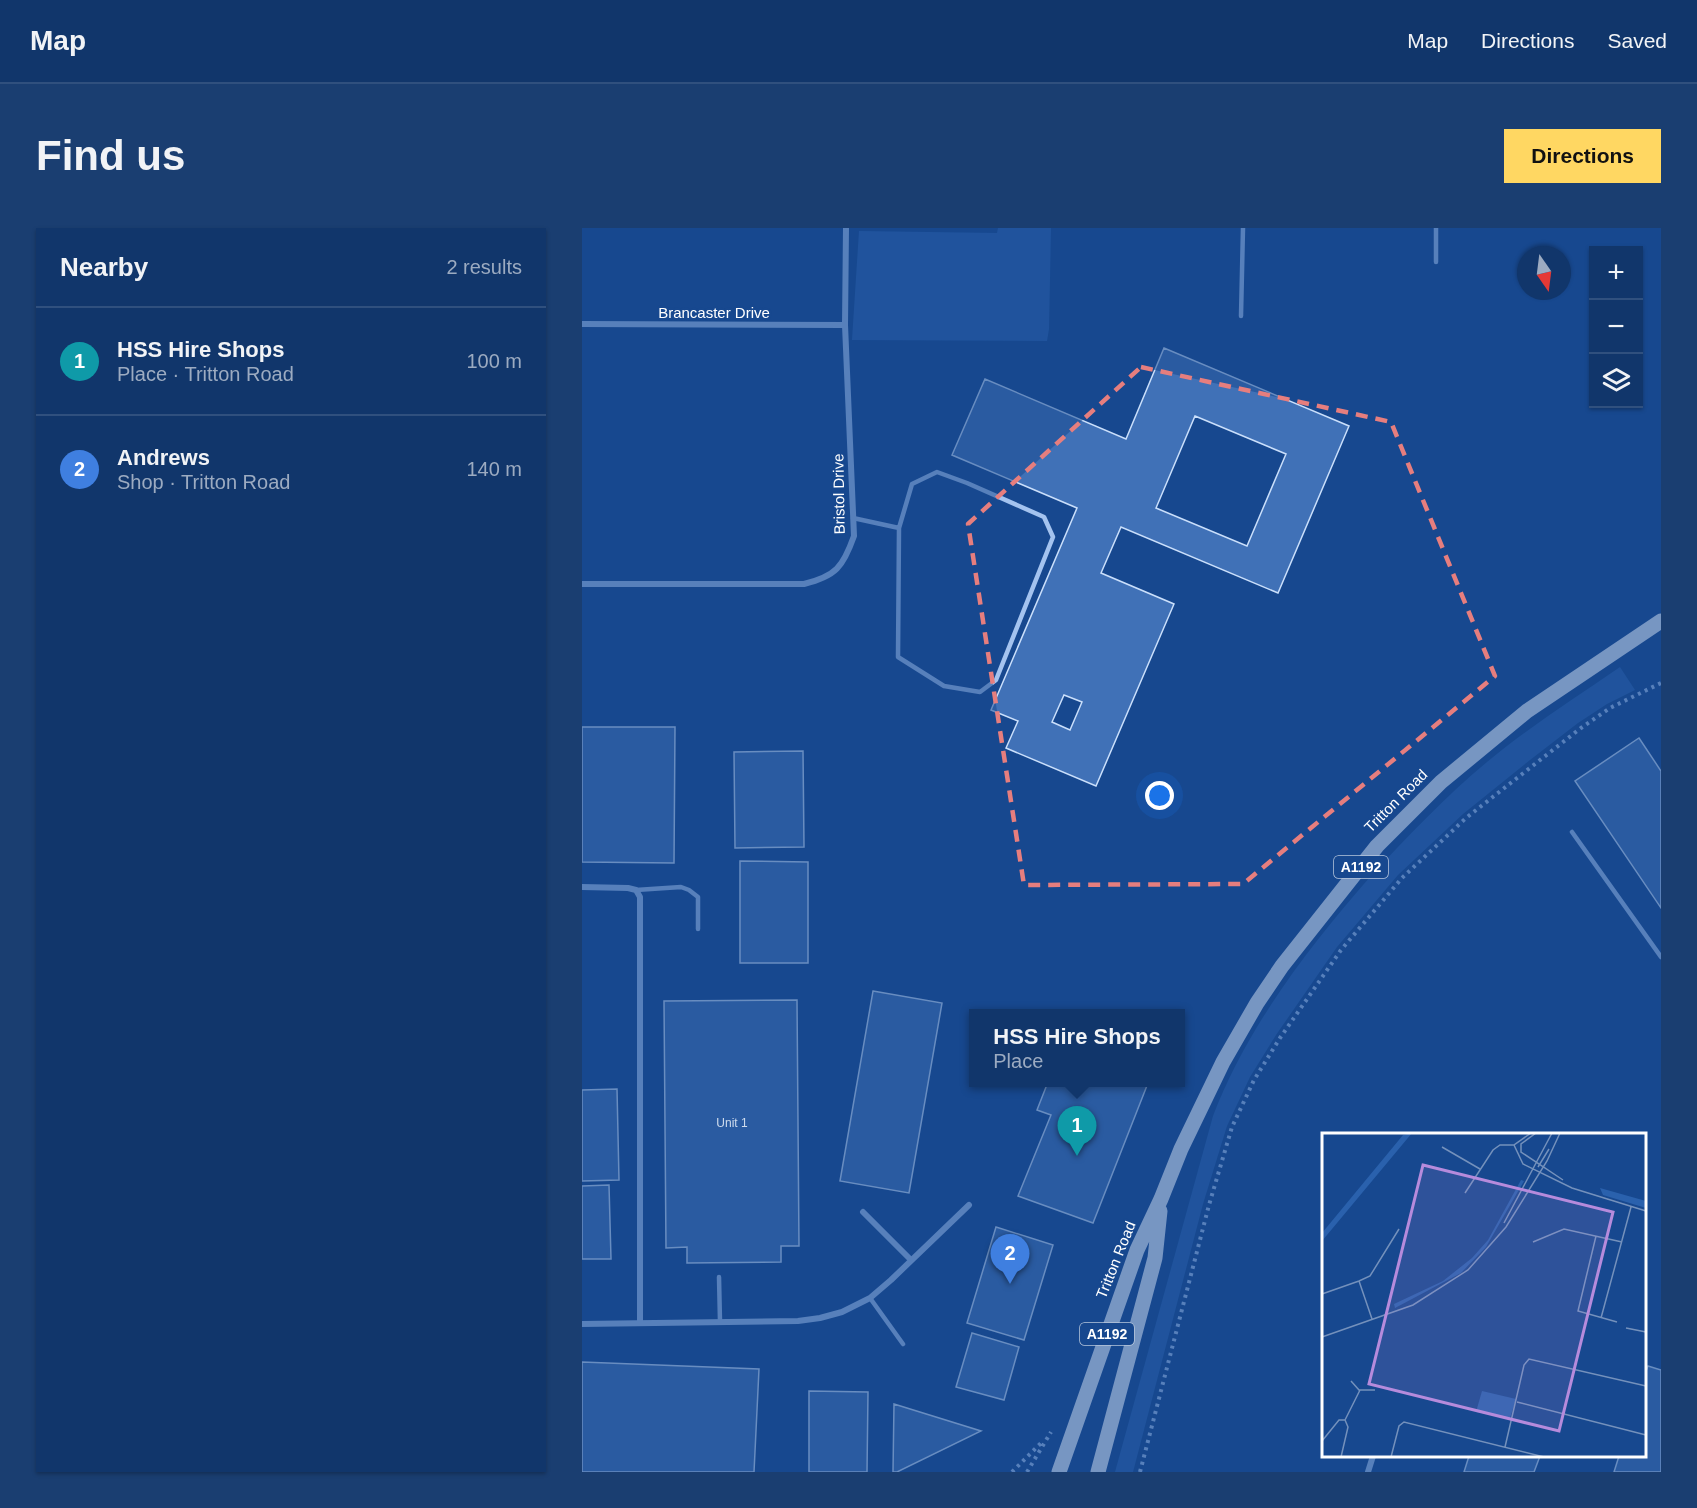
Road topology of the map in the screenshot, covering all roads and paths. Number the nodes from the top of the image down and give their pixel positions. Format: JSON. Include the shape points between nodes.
{"nodes":[{"id":1,"x":846,"y":228,"type":"edge"},
{"id":2,"x":1243,"y":228,"type":"edge"},
{"id":3,"x":1436,"y":228,"type":"edge"},
{"id":4,"x":1436,"y":262,"type":"dead end"},
{"id":5,"x":1241,"y":316,"type":"dead end"},
{"id":6,"x":582,"y":324,"type":"edge"},
{"id":7,"x":845,"y":325,"type":"junction"},
{"id":8,"x":854,"y":518,"type":"junction"},
{"id":9,"x":899,"y":528,"type":"junction"},
{"id":10,"x":582,"y":584,"type":"edge"},
{"id":11,"x":1661,"y":621,"type":"edge"},
{"id":12,"x":1661,"y":683,"type":"edge"},
{"id":13,"x":1572,"y":832,"type":"dead end"},
{"id":14,"x":582,"y":887,"type":"edge"},
{"id":15,"x":636,"y":890,"type":"junction"},
{"id":16,"x":698,"y":929,"type":"dead end"},
{"id":17,"x":1661,"y":957,"type":"edge"},
{"id":18,"x":1161,"y":1199,"type":"junction"},
{"id":19,"x":969,"y":1205,"type":"dead end"},
{"id":20,"x":863,"y":1212,"type":"dead end"},
{"id":21,"x":911,"y":1260,"type":"junction"},
{"id":22,"x":719,"y":1277,"type":"dead end"},
{"id":23,"x":870,"y":1298,"type":"junction"},
{"id":24,"x":720,"y":1322,"type":"junction"},
{"id":25,"x":640,"y":1323,"type":"junction"},
{"id":26,"x":582,"y":1324,"type":"edge"},
{"id":27,"x":903,"y":1344,"type":"dead end"},
{"id":28,"x":1048,"y":1436,"type":"dead end"},
{"id":29,"x":1372,"y":1457,"type":"edge"},
{"id":30,"x":1012,"y":1472,"type":"edge"},
{"id":31,"x":1059,"y":1472,"type":"edge"},
{"id":32,"x":1098,"y":1472,"type":"edge"},
{"id":33,"x":1140,"y":1472,"type":"edge"},
{"id":34,"x":1368,"y":1472,"type":"edge"}],
"edges":[{"from":1,"to":7,"type":"street","name":"Bristol Drive"},
{"from":2,"to":5,"type":"lane"},
{"from":3,"to":4,"type":"lane"},
{"from":6,"to":7,"type":"street","name":"Brancaster Drive"},
{"from":7,"to":8,"type":"street","name":"Bristol Drive"},
{"from":8,"to":9,"type":"lane"},
{"from":8,"to":10,"type":"street","name":"Bristol Drive","via":[[854,536],[847,556],[821,580],[804,584]]},
{"from":9,"to":9,"type":"lane","via":[[912,484],[937,472],[1044,517],[1053,537],[996,680],[980,692],[944,686],[898,657]]},
{"from":11,"to":18,"type":"main road","name":"Tritton Road","number":"A1192","via":[[1527,711],[1441,782],[1377,846],[1257,1003],[1223,1062]]},
{"from":12,"to":33,"type":"path","via":[[1610,708],[1581,728],[1466,818],[1402,878],[1341,950],[1280,1038],[1232,1127]]},
{"from":13,"to":17,"type":"lane"},
{"from":14,"to":15,"type":"street"},
{"from":15,"to":16,"type":"lane","via":[[689,890],[698,897]]},
{"from":15,"to":25,"type":"street","via":[[640,897]]},
{"from":18,"to":31,"type":"main road","name":"Tritton Road","number":"A1192","via":[[1137,1250]]},
{"from":18,"to":32,"type":"main road","name":"Tritton Road","number":"A1192","via":[[1155,1258]]},
{"from":19,"to":21,"type":"street"},
{"from":20,"to":21,"type":"street"},
{"from":21,"to":23,"type":"street"},
{"from":22,"to":24,"type":"lane"},
{"from":23,"to":24,"type":"street","via":[[820,1318]]},
{"from":23,"to":27,"type":"lane"},
{"from":24,"to":25,"type":"street"},
{"from":25,"to":26,"type":"street"},
{"from":28,"to":30,"type":"path"},
{"from":29,"to":34,"type":"street"}]}
